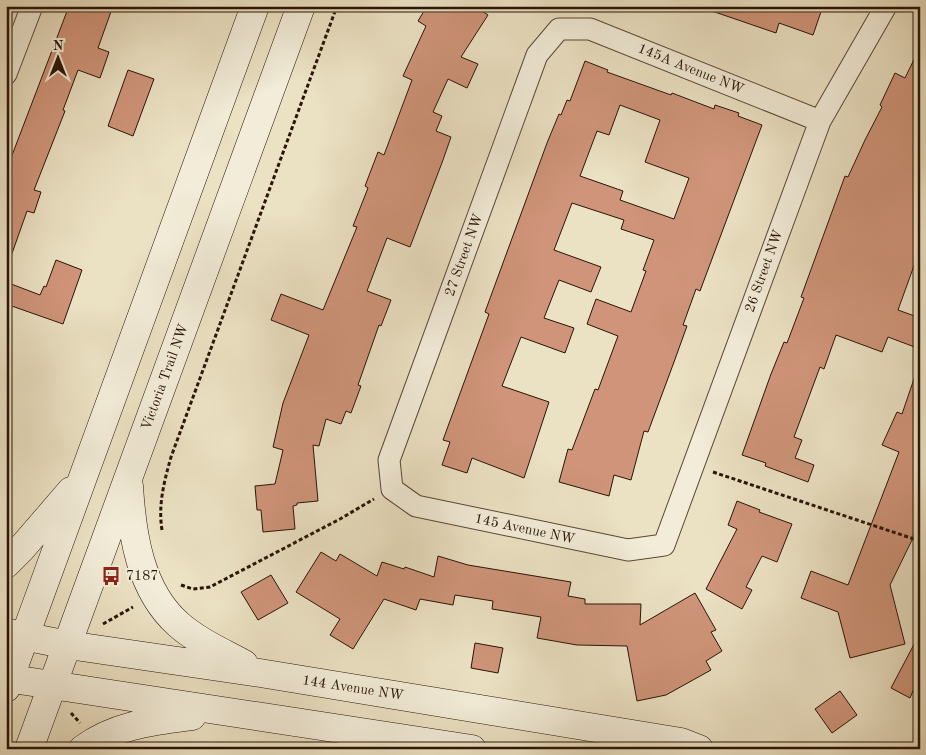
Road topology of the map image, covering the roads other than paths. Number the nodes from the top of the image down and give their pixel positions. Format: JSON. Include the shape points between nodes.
{"nodes":[{"id":1,"x":32,"y":6,"type":"edge"},
{"id":2,"x":255,"y":6,"type":"edge"},
{"id":3,"x":301,"y":6,"type":"edge"},
{"id":4,"x":886,"y":6,"type":"edge"},
{"id":5,"x":559,"y":29,"type":"joint"},
{"id":6,"x":6,"y":74,"type":"edge"},
{"id":7,"x":820,"y":121,"type":"junction"},
{"id":8,"x":129,"y":476,"type":"junction"},
{"id":9,"x":82,"y":479,"type":"junction"},
{"id":10,"x":392,"y":489,"type":"joint"},
{"id":11,"x":664,"y":545,"type":"joint"},
{"id":12,"x":6,"y":564,"type":"edge"},
{"id":13,"x":16,"y":634,"type":"edge"},
{"id":14,"x":68,"y":645,"type":"junction"},
{"id":15,"x":260,"y":673,"type":"junction"},
{"id":16,"x":7,"y":682,"type":"edge"},
{"id":17,"x":53,"y":686,"type":"junction"},
{"id":18,"x":223,"y":712,"type":"junction"},
{"id":19,"x":29,"y":749,"type":"edge"},
{"id":20,"x":82,"y":749,"type":"edge"},
{"id":21,"x":472,"y":749,"type":"edge"},
{"id":22,"x":699,"y":749,"type":"edge"}],
"edges":[{"from":1,"to":6,"type":"street"},
{"from":2,"to":9,"type":"main road"},
{"from":3,"to":8,"type":"main road","name":"Victoria Trail NW"},
{"from":4,"to":7,"type":"street","name":"26 Street NW"},
{"from":5,"to":7,"type":"street","name":"145A Avenue NW","via":[[590,29]]},
{"from":5,"to":10,"type":"street","name":"27 Street NW","via":[[537,56],[389,460]]},
{"from":7,"to":11,"type":"street","name":"26 Street NW"},
{"from":8,"to":14,"type":"main road","name":"Victoria Trail NW"},
{"from":8,"to":15,"type":"main road","via":[[130,510],[138,553],[154,596],[166,612],[197,638]]},
{"from":9,"to":12,"type":"main road"},
{"from":9,"to":13,"type":"main road"},
{"from":10,"to":11,"type":"street","name":"145 Avenue NW","via":[[416,506],[628,550]]},
{"from":13,"to":14,"type":"main road","name":"144 Avenue NW"},
{"from":13,"to":16,"type":"main road"},
{"from":14,"to":15,"type":"main road","name":"144 Avenue NW"},
{"from":14,"to":17,"type":"main road","name":"Victoria Trail NW"},
{"from":15,"to":22,"type":"main road","name":"144 Avenue NW","via":[[681,742]]},
{"from":16,"to":17,"type":"main road"},
{"from":17,"to":18,"type":"main road"},
{"from":17,"to":19,"type":"main road","name":"Victoria Trail NW"},
{"from":18,"to":20,"type":"main road","via":[[118,729]]},
{"from":18,"to":21,"type":"main road"}]}
